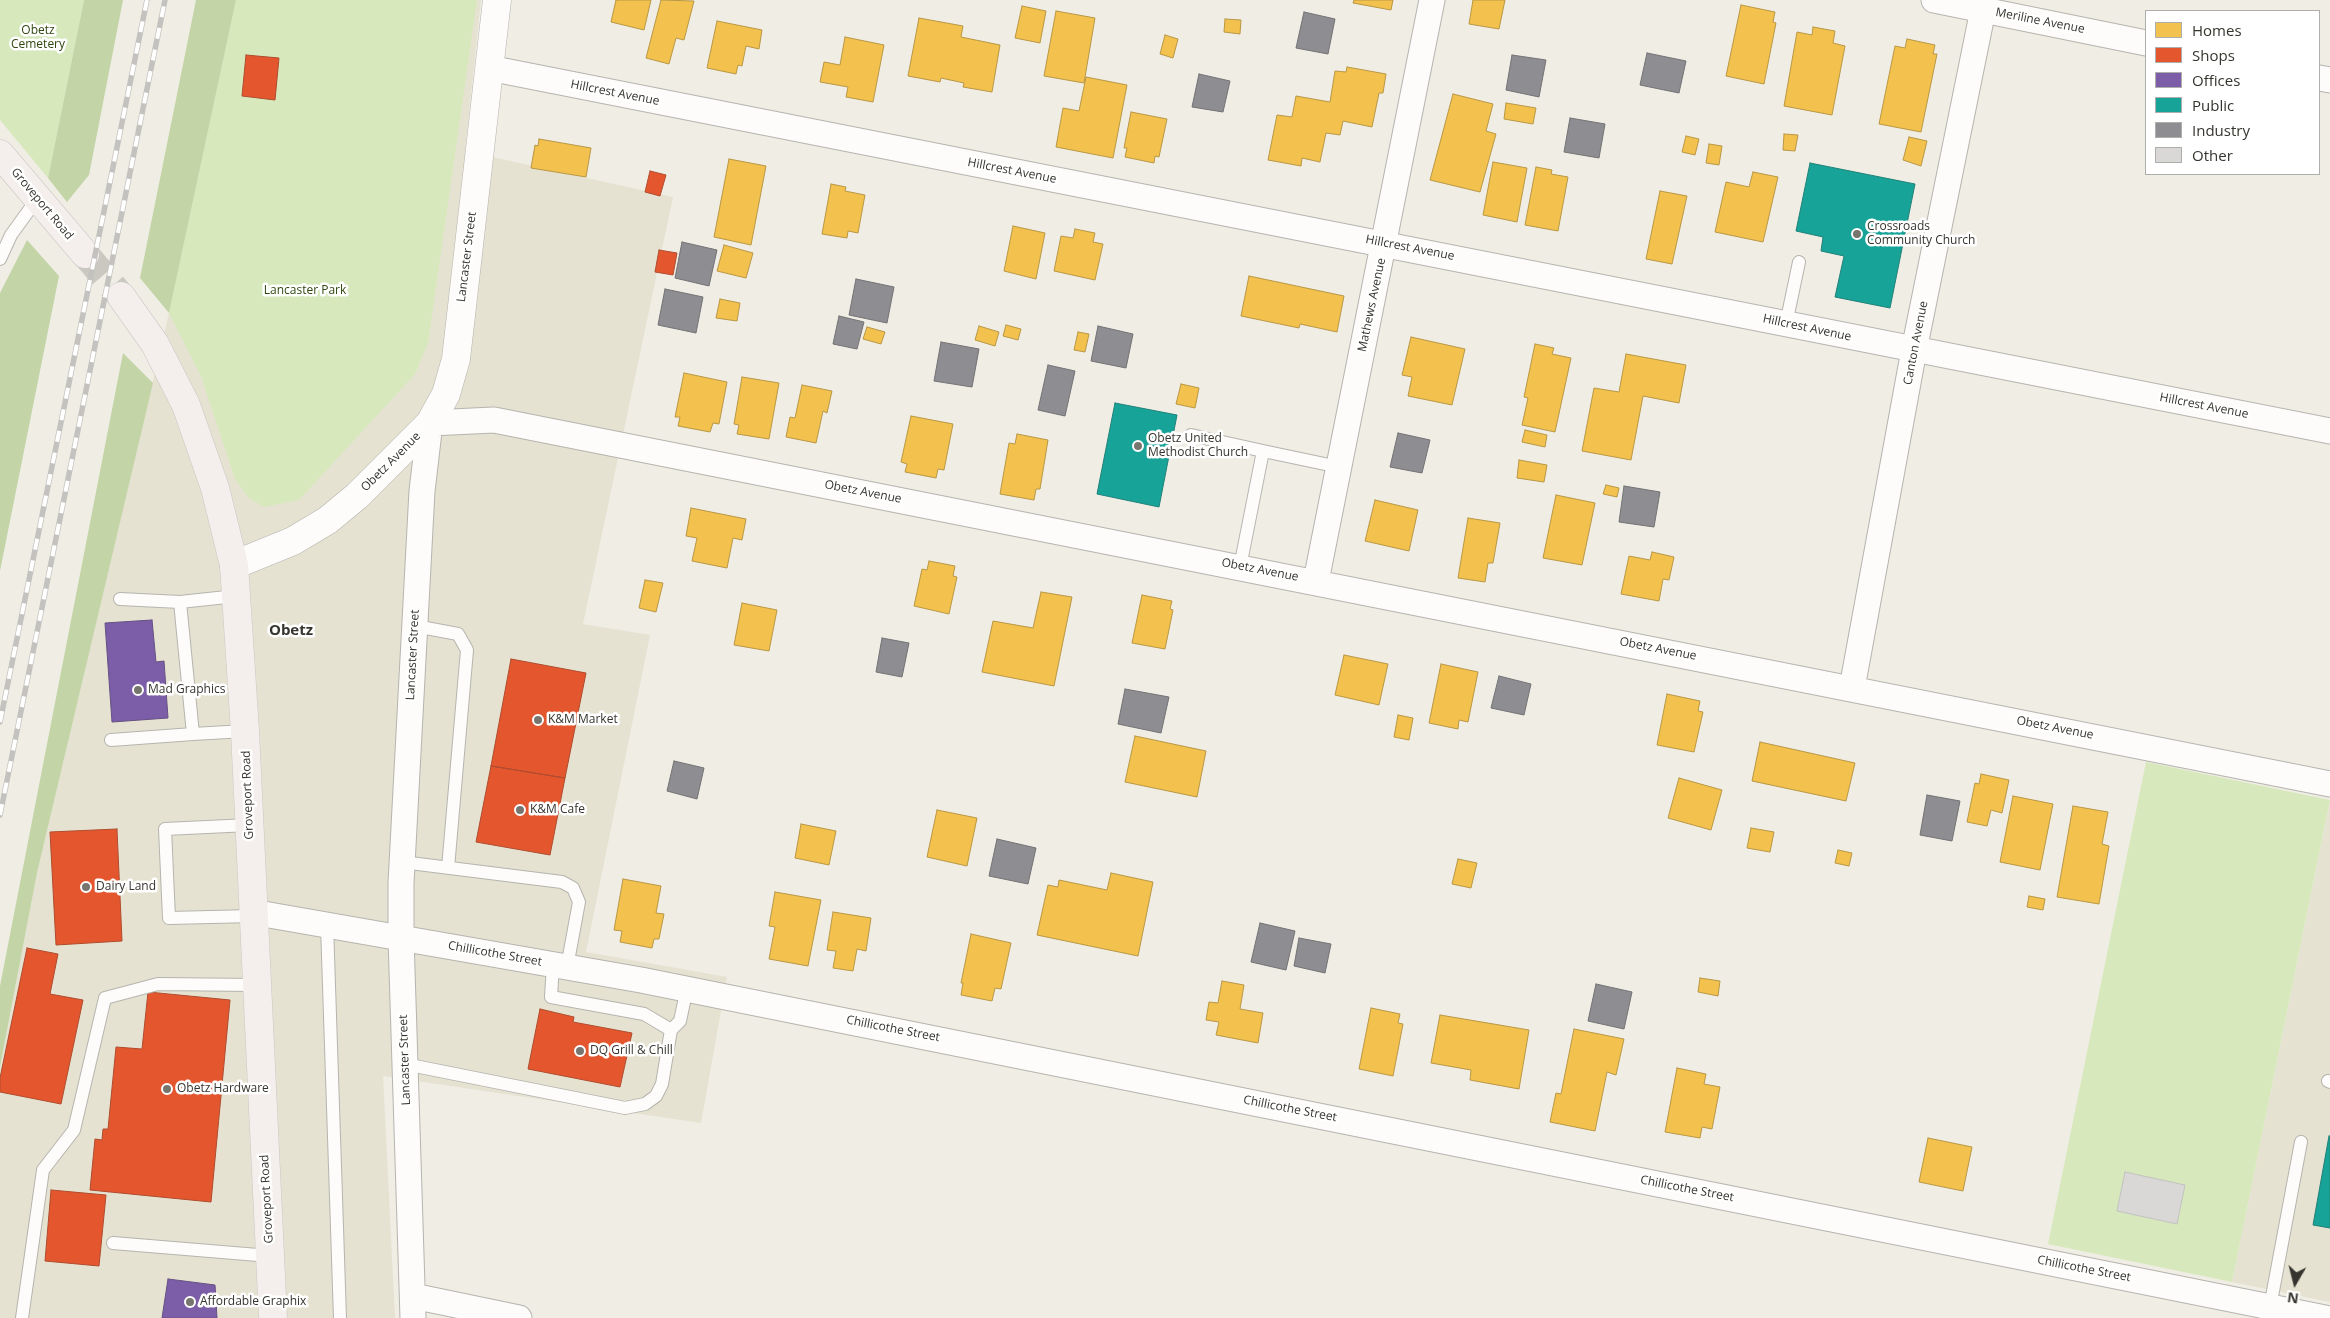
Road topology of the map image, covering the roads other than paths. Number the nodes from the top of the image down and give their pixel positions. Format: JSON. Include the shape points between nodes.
{"nodes":[{"id":1,"x":497,"y":0,"type":"edge"},
{"id":2,"x":1432,"y":0,"type":"edge"},
{"id":3,"x":1934,"y":0,"type":"edge"},
{"id":4,"x":1984,"y":5,"type":"edge"},
{"id":5,"x":2145,"y":43,"type":"edge"},
{"id":6,"x":489,"y":68,"type":"junction"},
{"id":7,"x":0,"y":154,"type":"edge"},
{"id":8,"x":37,"y":200,"type":"junction"},
{"id":9,"x":1384,"y":243,"type":"junction"},
{"id":10,"x":85,"y":254,"type":"tunnel mouth"},
{"id":11,"x":0,"y":259,"type":"edge"},
{"id":12,"x":1799,"y":262,"type":"dead end"},
{"id":13,"x":121,"y":296,"type":"tunnel mouth"},
{"id":14,"x":1786,"y":324,"type":"junction"},
{"id":15,"x":1914,"y":350,"type":"junction"},
{"id":16,"x":430,"y":423,"type":"junction"},
{"id":17,"x":2330,"y":431,"type":"edge"},
{"id":18,"x":1191,"y":435,"type":"dead end"},
{"id":19,"x":1263,"y":451,"type":"junction"},
{"id":20,"x":1339,"y":467,"type":"junction"},
{"id":21,"x":234,"y":566,"type":"junction"},
{"id":22,"x":1240,"y":567,"type":"junction"},
{"id":23,"x":1316,"y":581,"type":"junction"},
{"id":24,"x":236,"y":596,"type":"junction"},
{"id":25,"x":120,"y":599,"type":"dead end"},
{"id":26,"x":180,"y":602,"type":"junction"},
{"id":27,"x":415,"y":626,"type":"junction"},
{"id":28,"x":1852,"y":688,"type":"junction"},
{"id":29,"x":245,"y":731,"type":"junction"},
{"id":30,"x":193,"y":734,"type":"junction"},
{"id":31,"x":111,"y":740,"type":"dead end"},
{"id":32,"x":2330,"y":784,"type":"edge"},
{"id":33,"x":249,"y":825,"type":"junction"},
{"id":34,"x":402,"y":862,"type":"junction"},
{"id":35,"x":448,"y":868,"type":"junction"},
{"id":36,"x":253,"y":914,"type":"junction"},
{"id":37,"x":327,"y":925,"type":"junction"},
{"id":38,"x":401,"y":938,"type":"junction"},
{"id":39,"x":560,"y":965,"type":"junction"},
{"id":40,"x":256,"y":985,"type":"junction"},
{"id":41,"x":687,"y":988,"type":"junction"},
{"id":42,"x":671,"y":1030,"type":"junction"},
{"id":43,"x":405,"y":1064,"type":"junction"},
{"id":44,"x":2301,"y":1142,"type":"dead end"},
{"id":45,"x":113,"y":1243,"type":"dead end"},
{"id":46,"x":270,"y":1256,"type":"junction"},
{"id":47,"x":413,"y":1307,"type":"edge"},
{"id":48,"x":2270,"y":1307,"type":"junction"},
{"id":49,"x":22,"y":1318,"type":"edge"},
{"id":50,"x":272,"y":1318,"type":"edge"},
{"id":51,"x":340,"y":1318,"type":"edge"},
{"id":52,"x":520,"y":1318,"type":"edge"},
{"id":53,"x":2325,"y":1318,"type":"edge"}],
"edges":[{"from":1,"to":6,"type":"street","name":"Lancaster Street"},
{"from":2,"to":9,"type":"street","name":"Mathews Avenue"},
{"from":3,"to":4,"type":"street","name":"Meriline Avenue"},
{"from":4,"to":5,"type":"street","name":"Meriline Avenue"},
{"from":4,"to":15,"type":"street","name":"Canton Avenue"},
{"from":6,"to":9,"type":"street","name":"Hillcrest Avenue"},
{"from":6,"to":16,"type":"street","name":"Lancaster Street","via":[[454,366],[446,394]]},
{"from":7,"to":8,"type":"main road","name":"Groveport Road"},
{"from":8,"to":10,"type":"main road","name":"Groveport Road"},
{"from":8,"to":11,"type":"lane","via":[[11,235]]},
{"from":9,"to":14,"type":"street","name":"Hillcrest Avenue"},
{"from":9,"to":20,"type":"street","name":"Mathews Avenue"},
{"from":12,"to":14,"type":"lane"},
{"from":13,"to":21,"type":"main road","name":"Groveport Road","via":[[155,344],[186,405],[215,488]]},
{"from":14,"to":15,"type":"street","name":"Hillcrest Avenue"},
{"from":15,"to":17,"type":"street","name":"Hillcrest Avenue"},
{"from":15,"to":28,"type":"street","name":"Canton Avenue"},
{"from":16,"to":21,"type":"street","name":"Obetz Avenue","via":[[358,496],[328,520],[293,541]]},
{"from":16,"to":22,"type":"street","name":"Obetz Avenue","via":[[494,420]]},
{"from":16,"to":27,"type":"street","name":"Lancaster Street","via":[[422,491]]},
{"from":18,"to":19,"type":"lane"},
{"from":19,"to":20,"type":"lane"},
{"from":19,"to":22,"type":"lane"},
{"from":20,"to":23,"type":"street","name":"Mathews Avenue"},
{"from":21,"to":24,"type":"main road","name":"Groveport Road"},
{"from":22,"to":23,"type":"street","name":"Obetz Avenue"},
{"from":23,"to":28,"type":"street","name":"Obetz Avenue"},
{"from":24,"to":26,"type":"lane"},
{"from":24,"to":29,"type":"main road","name":"Groveport Road"},
{"from":25,"to":26,"type":"lane"},
{"from":26,"to":30,"type":"lane"},
{"from":27,"to":34,"type":"street","name":"Lancaster Street"},
{"from":27,"to":35,"type":"lane","via":[[458,634],[467,650]]},
{"from":28,"to":32,"type":"street","name":"Obetz Avenue"},
{"from":29,"to":30,"type":"lane"},
{"from":29,"to":33,"type":"main road","name":"Groveport Road"},
{"from":30,"to":31,"type":"lane"},
{"from":33,"to":36,"type":"main road","name":"Groveport Road"},
{"from":33,"to":36,"type":"lane","via":[[165,830],[170,918]]},
{"from":34,"to":35,"type":"lane"},
{"from":34,"to":38,"type":"street","name":"Lancaster Street"},
{"from":35,"to":39,"type":"lane","via":[[562,882],[572,888],[579,902]]},
{"from":36,"to":37,"type":"street","name":"Chillicothe Street"},
{"from":36,"to":40,"type":"main road","name":"Groveport Road"},
{"from":37,"to":38,"type":"street","name":"Chillicothe Street"},
{"from":37,"to":51,"type":"lane"},
{"from":38,"to":39,"type":"street","name":"Chillicothe Street"},
{"from":38,"to":43,"type":"street","name":"Lancaster Street"},
{"from":39,"to":41,"type":"street","name":"Chillicothe Street"},
{"from":39,"to":42,"type":"lane","via":[[551,997],[644,1014]]},
{"from":40,"to":46,"type":"main road","name":"Groveport Road"},
{"from":40,"to":49,"type":"lane","via":[[158,984],[105,998],[74,1130],[43,1170]]},
{"from":41,"to":42,"type":"lane","via":[[680,1021]]},
{"from":41,"to":48,"type":"street","name":"Chillicothe Street"},
{"from":42,"to":43,"type":"lane","via":[[662,1084],[656,1096],[645,1104],[625,1108]]},
{"from":43,"to":47,"type":"street","name":"Lancaster Street"},
{"from":44,"to":48,"type":"lane"},
{"from":45,"to":46,"type":"lane"},
{"from":46,"to":50,"type":"main road","name":"Groveport Road"},
{"from":47,"to":52,"type":"street"},
{"from":48,"to":53,"type":"street","name":"Chillicothe Street"}]}
